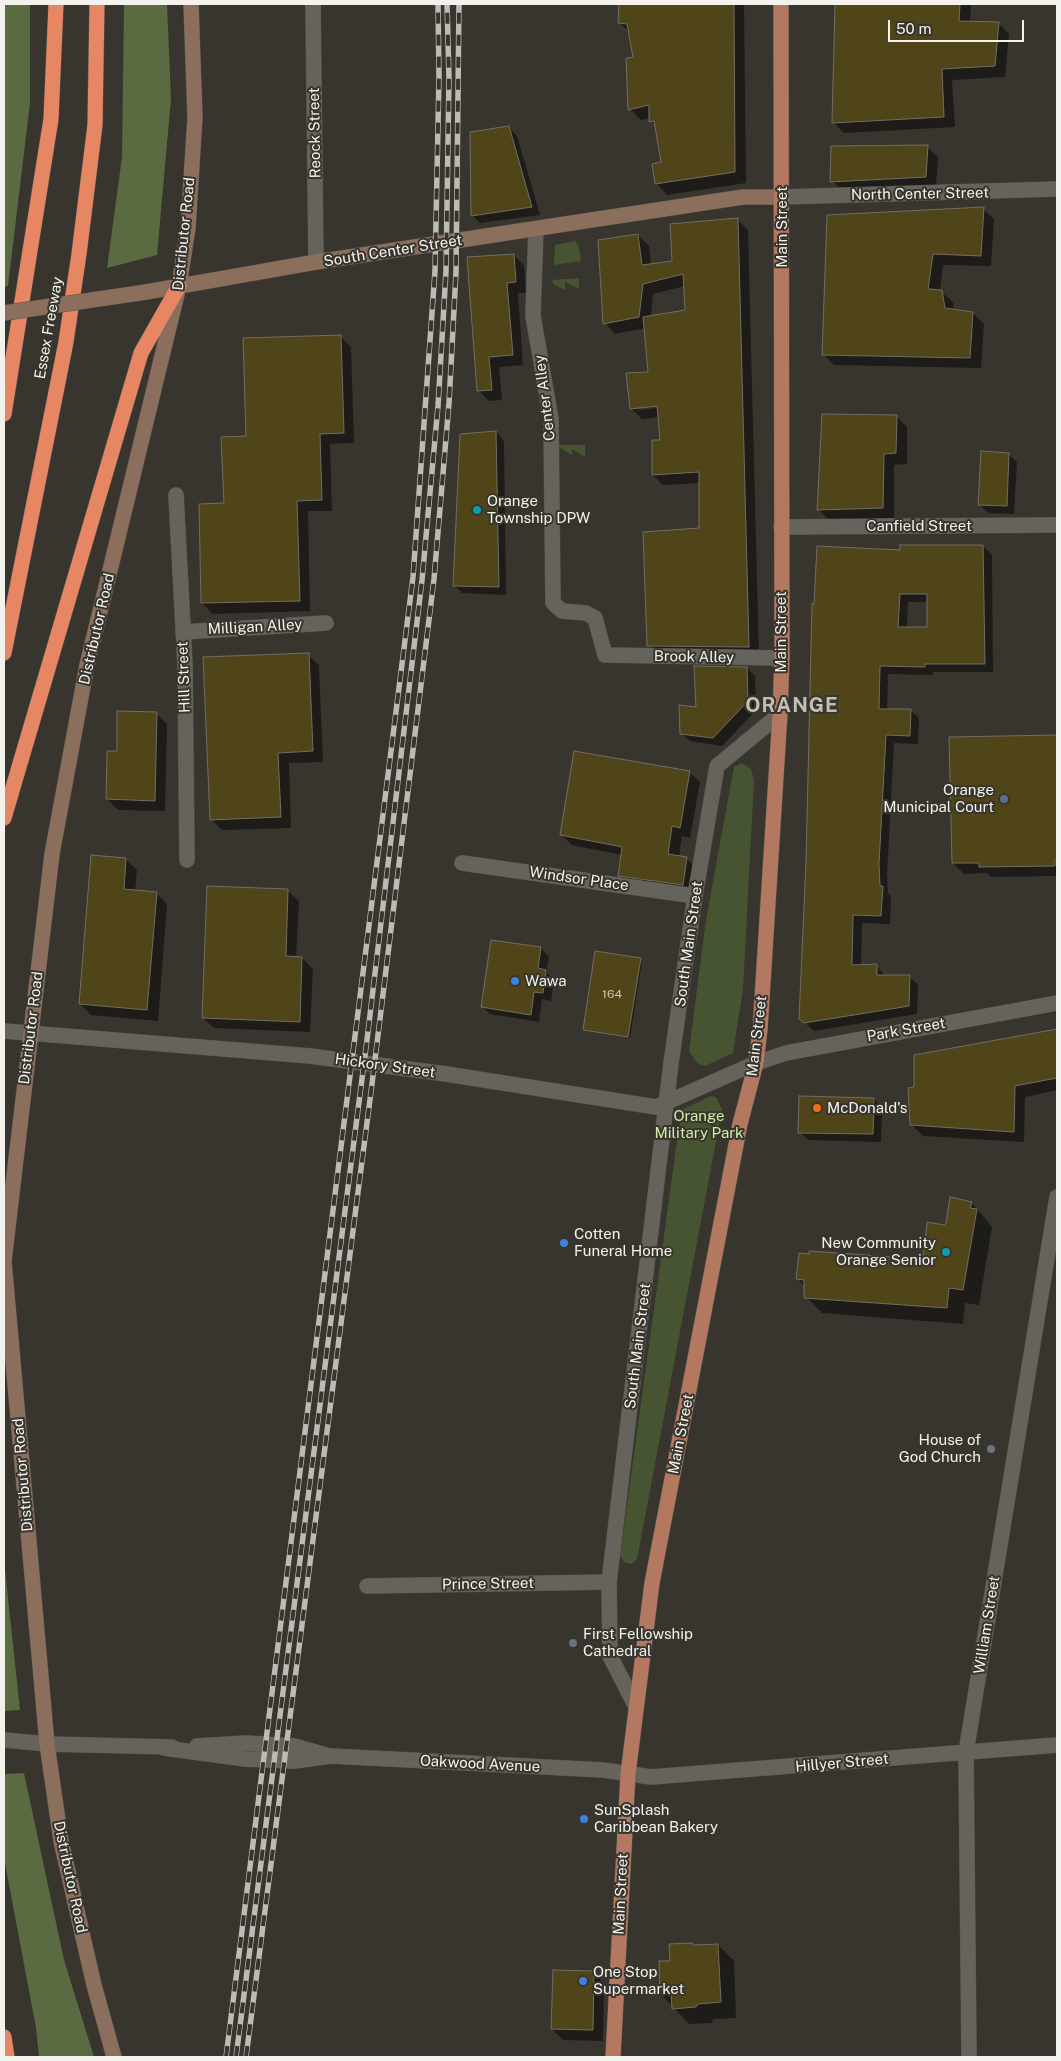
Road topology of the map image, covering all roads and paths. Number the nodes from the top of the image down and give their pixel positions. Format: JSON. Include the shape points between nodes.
{"nodes":[{"id":1,"x":56,"y":4,"type":"edge"},
{"id":2,"x":97,"y":4,"type":"edge"},
{"id":3,"x":191,"y":4,"type":"edge"},
{"id":4,"x":313,"y":4,"type":"edge"},
{"id":5,"x":781,"y":4,"type":"edge"},
{"id":6,"x":1057,"y":189,"type":"edge"},
{"id":7,"x":782,"y":197,"type":"junction"},
{"id":8,"x":536,"y":229,"type":"junction"},
{"id":9,"x":316,"y":262,"type":"junction"},
{"id":10,"x":180,"y":286,"type":"junction"},
{"id":11,"x":4,"y":313,"type":"edge"},
{"id":12,"x":4,"y":414,"type":"edge"},
{"id":13,"x":176,"y":495,"type":"dead end"},
{"id":14,"x":1057,"y":525,"type":"edge"},
{"id":15,"x":781,"y":527,"type":"junction"},
{"id":16,"x":326,"y":623,"type":"dead end"},
{"id":17,"x":183,"y":632,"type":"junction"},
{"id":18,"x":4,"y":654,"type":"edge"},
{"id":19,"x":605,"y":655,"type":"joint"},
{"id":20,"x":782,"y":658,"type":"junction"},
{"id":21,"x":780,"y":714,"type":"junction"},
{"id":22,"x":4,"y":818,"type":"edge"},
{"id":23,"x":186,"y":860,"type":"dead end"},
{"id":24,"x":462,"y":863,"type":"dead end"},
{"id":25,"x":695,"y":896,"type":"junction"},
{"id":26,"x":1057,"y":1004,"type":"edge"},
{"id":27,"x":4,"y":1031,"type":"edge"},
{"id":28,"x":30,"y":1034,"type":"junction"},
{"id":29,"x":756,"y":1064,"type":"junction"},
{"id":30,"x":667,"y":1103,"type":"junction"},
{"id":31,"x":1057,"y":1197,"type":"edge"},
{"id":32,"x":609,"y":1582,"type":"junction"},
{"id":33,"x":367,"y":1586,"type":"dead end"},
{"id":34,"x":635,"y":1705,"type":"junction"},
{"id":35,"x":6,"y":1740,"type":"edge"},
{"id":36,"x":47,"y":1744,"type":"junction"},
{"id":37,"x":1057,"y":1745,"type":"edge"},
{"id":38,"x":966,"y":1752,"type":"junction"},
{"id":39,"x":628,"y":1774,"type":"junction"},
{"id":40,"x":4,"y":2037,"type":"edge"},
{"id":41,"x":7,"y":2057,"type":"edge"},
{"id":42,"x":114,"y":2057,"type":"edge"},
{"id":43,"x":613,"y":2057,"type":"edge"},
{"id":44,"x":969,"y":2057,"type":"edge"}],
"edges":[{"from":1,"to":12,"type":"highway","name":"Essex Freeway","via":[[51,119]]},
{"from":2,"to":18,"type":"highway","name":"Essex Freeway","via":[[95,125],[79,254],[66,342]]},
{"from":3,"to":10,"type":"main road","name":"Distributor Road","via":[[194,117],[188,228]]},
{"from":4,"to":9,"type":"street","name":"Reock Street"},
{"from":5,"to":7,"type":"main road","name":"Main Street"},
{"from":6,"to":7,"type":"street","name":"North Center Street"},
{"from":7,"to":8,"type":"main road","name":"South Center Street","via":[[742,198]]},
{"from":7,"to":15,"type":"main road","name":"Main Street"},
{"from":8,"to":9,"type":"main road","name":"South Center Street"},
{"from":8,"to":19,"type":"street","name":"Center Alley","via":[[533,316],[550,419],[553,603],[562,611],[586,613],[595,618]]},
{"from":9,"to":10,"type":"main road","name":"South Center Street"},
{"from":10,"to":11,"type":"main road","name":"South Center Street","bridge":true},
{"from":10,"to":22,"type":"highway","via":[[140,353]]},
{"from":10,"to":28,"type":"main road","name":"Distributor Road","via":[[87,665],[52,854]]},
{"from":13,"to":17,"type":"street","name":"Hill Street"},
{"from":14,"to":15,"type":"street","name":"Canfield Street"},
{"from":15,"to":20,"type":"main road","name":"Main Street"},
{"from":16,"to":17,"type":"street","name":"Milligan Alley"},
{"from":17,"to":23,"type":"street","name":"Hill Street"},
{"from":19,"to":20,"type":"street","name":"Brook Alley"},
{"from":20,"to":21,"type":"main road","name":"Main Street"},
{"from":21,"to":25,"type":"street","name":"South Main Street","via":[[717,766]]},
{"from":21,"to":29,"type":"main road","name":"Main Street"},
{"from":24,"to":25,"type":"street","name":"Windsor Place"},
{"from":25,"to":30,"type":"street","name":"South Main Street"},
{"from":26,"to":29,"type":"street","name":"Park Street","via":[[786,1053]]},
{"from":27,"to":28,"type":"street","name":"Hickory Street"},
{"from":28,"to":30,"type":"street","name":"Hickory Street","via":[[310,1056],[438,1072],[656,1107]]},
{"from":28,"to":36,"type":"main road","name":"Distributor Road","via":[[4,1261]]},
{"from":29,"to":30,"type":"street","name":"Hickory Street"},
{"from":29,"to":34,"type":"main road","name":"Main Street","via":[[740,1124],[652,1583]]},
{"from":30,"to":32,"type":"street","name":"South Main Street"},
{"from":31,"to":38,"type":"street","name":"William Street"},
{"from":32,"to":33,"type":"street","name":"Prince Street"},
{"from":32,"to":34,"type":"street","name":"South Main Street","via":[[610,1656]]},
{"from":34,"to":39,"type":"main road","name":"Main Street"},
{"from":35,"to":36,"type":"street","name":"Oakwood Avenue"},
{"from":36,"to":39,"type":"street","name":"Oakwood Avenue","via":[[164,1748],[246,1743],[294,1746],[332,1756]]},
{"from":36,"to":42,"type":"main road","name":"Distributor Road","via":[[61,1840],[94,1986]]},
{"from":37,"to":38,"type":"street","name":"Hillyer Street"},
{"from":38,"to":39,"type":"street","name":"Hillyer Street","via":[[661,1776]]},
{"from":38,"to":44,"type":"street","name":"William Street"},
{"from":39,"to":43,"type":"main road","name":"Main Street"},
{"from":40,"to":41,"type":"highway"}]}
